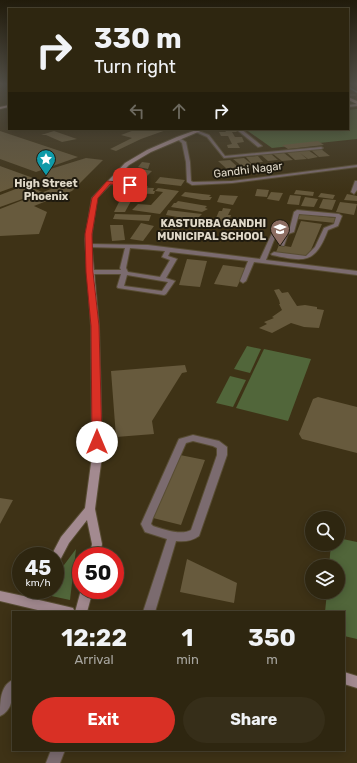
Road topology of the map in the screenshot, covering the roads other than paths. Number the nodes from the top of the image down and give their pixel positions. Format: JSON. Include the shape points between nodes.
{"nodes":[{"id":1,"x":200,"y":130,"type":"edge"},
{"id":2,"x":239,"y":130,"type":"edge"},
{"id":3,"x":197,"y":131,"type":"junction"},
{"id":4,"x":178,"y":138,"type":"junction"},
{"id":5,"x":260,"y":146,"type":"dead end"},
{"id":6,"x":321,"y":148,"type":"dead end"},
{"id":7,"x":356,"y":167,"type":"edge"},
{"id":8,"x":357,"y":182,"type":"edge"},
{"id":9,"x":109,"y":183,"type":"junction"},
{"id":10,"x":146,"y":187,"type":"dead end"},
{"id":11,"x":354,"y":192,"type":"dead end"},
{"id":12,"x":286,"y":232,"type":"junction"},
{"id":13,"x":282,"y":245,"type":"dead end"},
{"id":14,"x":89,"y":246,"type":"junction"},
{"id":15,"x":128,"y":246,"type":"junction"},
{"id":16,"x":168,"y":250,"type":"junction"},
{"id":17,"x":231,"y":257,"type":"junction"},
{"id":18,"x":274,"y":258,"type":"junction"},
{"id":19,"x":252,"y":260,"type":"junction"},
{"id":20,"x":262,"y":261,"type":"junction"},
{"id":21,"x":228,"y":264,"type":"dead end"},
{"id":22,"x":90,"y":272,"type":"junction"},
{"id":23,"x":125,"y":273,"type":"junction"},
{"id":24,"x":357,"y":273,"type":"edge"},
{"id":25,"x":162,"y":279,"type":"junction"},
{"id":26,"x":243,"y":281,"type":"dead end"},
{"id":27,"x":90,"y":509,"type":"junction"},
{"id":28,"x":173,"y":535,"type":"junction"},
{"id":29,"x":61,"y":547,"type":"edge"},
{"id":30,"x":96,"y":547,"type":"edge"},
{"id":31,"x":0,"y":596,"type":"edge"},
{"id":32,"x":33,"y":599,"type":"edge"},
{"id":33,"x":85,"y":599,"type":"edge"},
{"id":34,"x":31,"y":603,"type":"junction"},
{"id":35,"x":55,"y":610,"type":"edge"},
{"id":36,"x":81,"y":611,"type":"edge"},
{"id":37,"x":150,"y":611,"type":"edge"},
{"id":38,"x":345,"y":678,"type":"edge"},
{"id":39,"x":357,"y":682,"type":"edge"},
{"id":40,"x":12,"y":688,"type":"edge"},
{"id":41,"x":0,"y":709,"type":"edge"},
{"id":42,"x":58,"y":751,"type":"edge"},
{"id":43,"x":53,"y":763,"type":"edge"}],
"edges":[{"from":1,"to":3,"type":"main road"},
{"from":2,"to":5,"type":"street"},
{"from":3,"to":4,"type":"main road"},
{"from":3,"to":6,"type":"street","via":[[208,136],[224,157]]},
{"from":4,"to":7,"type":"street","name":"Gandhi Nagar","via":[[184,142],[189,182],[192,184],[232,182]]},
{"from":4,"to":9,"type":"main road","via":[[128,164]]},
{"from":8,"to":11,"type":"street"},
{"from":9,"to":10,"type":"street"},
{"from":9,"to":14,"type":"main road","via":[[95,198]]},
{"from":12,"to":13,"type":"street"},
{"from":12,"to":18,"type":"street","via":[[291,232],[298,211],[339,217],[336,225],[326,229],[319,247],[308,258]]},
{"from":12,"to":20,"type":"street","via":[[274,234]]},
{"from":14,"to":15,"type":"street"},
{"from":14,"to":22,"type":"main road"},
{"from":15,"to":16,"type":"street"},
{"from":15,"to":23,"type":"street","via":[[123,268]]},
{"from":16,"to":17,"type":"street"},
{"from":16,"to":25,"type":"street","via":[[165,257],[174,259]]},
{"from":17,"to":19,"type":"street"},
{"from":17,"to":21,"type":"street"},
{"from":18,"to":20,"type":"street"},
{"from":18,"to":24,"type":"street"},
{"from":19,"to":20,"type":"street"},
{"from":19,"to":26,"type":"street"},
{"from":22,"to":23,"type":"street"},
{"from":22,"to":27,"type":"main road","via":[[95,326],[97,402],[97,456]]},
{"from":23,"to":25,"type":"street"},
{"from":23,"to":25,"type":"street","via":[[120,285],[124,288],[164,293],[172,281]]},
{"from":27,"to":29,"type":"main road"},
{"from":27,"to":30,"type":"main road"},
{"from":28,"to":28,"type":"street","via":[[185,538],[195,533],[222,455],[222,447],[216,443],[193,438],[182,442],[146,524],[148,529]]},
{"from":28,"to":37,"type":"street"},
{"from":31,"to":34,"type":"main road"},
{"from":32,"to":34,"type":"main road"},
{"from":33,"to":36,"type":"main road"},
{"from":34,"to":35,"type":"main road"},
{"from":38,"to":39,"type":"main road"},
{"from":40,"to":41,"type":"street"},
{"from":42,"to":43,"type":"street"}]}
